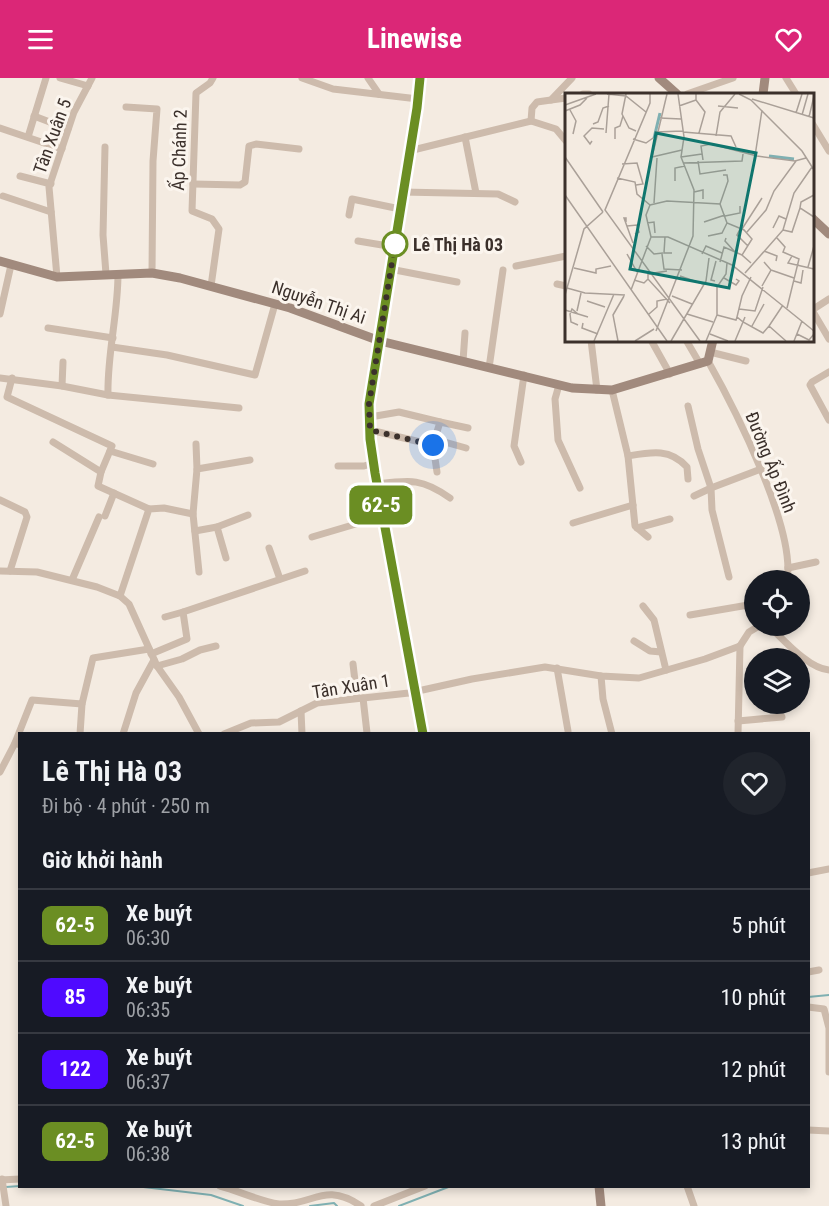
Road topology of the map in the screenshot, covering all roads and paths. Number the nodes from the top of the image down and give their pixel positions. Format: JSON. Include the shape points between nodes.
{"nodes":[{"id":1,"x":46,"y":78,"type":"edge"},
{"id":2,"x":60,"y":78,"type":"edge"},
{"id":3,"x":92,"y":78,"type":"edge"},
{"id":4,"x":213,"y":78,"type":"edge"},
{"id":5,"x":302,"y":78,"type":"edge"},
{"id":6,"x":368,"y":78,"type":"edge"},
{"id":7,"x":420,"y":78,"type":"edge"},
{"id":8,"x":572,"y":78,"type":"edge"},
{"id":9,"x":659,"y":78,"type":"edge"},
{"id":10,"x":733,"y":78,"type":"edge"},
{"id":11,"x":765,"y":78,"type":"edge"},
{"id":12,"x":786,"y":78,"type":"edge"},
{"id":13,"x":88,"y":86,"type":"junction"},
{"id":14,"x":676,"y":93,"type":"edge"},
{"id":15,"x":690,"y":93,"type":"edge"},
{"id":16,"x":763,"y":93,"type":"edge"},
{"id":17,"x":795,"y":93,"type":"edge"},
{"id":18,"x":379,"y":94,"type":"junction"},
{"id":19,"x":565,"y":98,"type":"edge"},
{"id":20,"x":418,"y":99,"type":"junction"},
{"id":21,"x":552,"y":100,"type":"junction"},
{"id":22,"x":126,"y":107,"type":"dead end"},
{"id":23,"x":34,"y":116,"type":"junction"},
{"id":24,"x":531,"y":121,"type":"junction"},
{"id":25,"x":814,"y":125,"type":"edge"},
{"id":26,"x":0,"y":128,"type":"edge"},
{"id":27,"x":68,"y":129,"type":"junction"},
{"id":28,"x":28,"y":137,"type":"junction"},
{"id":29,"x":465,"y":138,"type":"junction"},
{"id":30,"x":565,"y":139,"type":"edge"},
{"id":31,"x":105,"y":147,"type":"dead end"},
{"id":32,"x":62,"y":149,"type":"junction"},
{"id":33,"x":299,"y":149,"type":"dead end"},
{"id":34,"x":409,"y":151,"type":"junction"},
{"id":35,"x":829,"y":151,"type":"edge"},
{"id":36,"x":20,"y":176,"type":"dead end"},
{"id":37,"x":51,"y":184,"type":"junction"},
{"id":38,"x":193,"y":184,"type":"junction"},
{"id":39,"x":402,"y":192,"type":"junction"},
{"id":40,"x":476,"y":193,"type":"junction"},
{"id":41,"x":3,"y":196,"type":"dead end"},
{"id":42,"x":515,"y":202,"type":"dead end"},
{"id":43,"x":400,"y":209,"type":"junction"},
{"id":44,"x":51,"y":212,"type":"junction"},
{"id":45,"x":349,"y":215,"type":"dead end"},
{"id":46,"x":814,"y":219,"type":"edge"},
{"id":47,"x":829,"y":234,"type":"edge"},
{"id":48,"x":358,"y":241,"type":"dead end"},
{"id":49,"x":394,"y":247,"type":"junction"},
{"id":50,"x":565,"y":256,"type":"edge"},
{"id":51,"x":0,"y":261,"type":"edge"},
{"id":52,"x":11,"y":266,"type":"junction"},
{"id":53,"x":516,"y":266,"type":"dead end"},
{"id":54,"x":390,"y":269,"type":"junction"},
{"id":55,"x":503,"y":270,"type":"dead end"},
{"id":56,"x":152,"y":273,"type":"junction"},
{"id":57,"x":106,"y":274,"type":"junction"},
{"id":58,"x":118,"y":274,"type":"junction"},
{"id":59,"x":57,"y":277,"type":"junction"},
{"id":60,"x":457,"y":282,"type":"dead end"},
{"id":61,"x":556,"y":284,"type":"dead end"},
{"id":62,"x":211,"y":286,"type":"junction"},
{"id":63,"x":565,"y":286,"type":"edge"},
{"id":64,"x":829,"y":299,"type":"edge"},
{"id":65,"x":275,"y":304,"type":"junction"},
{"id":66,"x":814,"y":309,"type":"edge"},
{"id":67,"x":814,"y":312,"type":"edge"},
{"id":68,"x":0,"y":314,"type":"edge"},
{"id":69,"x":48,"y":328,"type":"dead end"},
{"id":70,"x":465,"y":333,"type":"dead end"},
{"id":71,"x":113,"y":338,"type":"junction"},
{"id":72,"x":829,"y":339,"type":"edge"},
{"id":73,"x":380,"y":341,"type":"junction"},
{"id":74,"x":591,"y":342,"type":"edge"},
{"id":75,"x":652,"y":342,"type":"edge"},
{"id":76,"x":688,"y":342,"type":"edge"},
{"id":77,"x":712,"y":342,"type":"edge"},
{"id":78,"x":112,"y":347,"type":"junction"},
{"id":79,"x":706,"y":359,"type":"junction"},
{"id":80,"x":463,"y":361,"type":"junction"},
{"id":81,"x":746,"y":361,"type":"dead end"},
{"id":82,"x":63,"y":362,"type":"dead end"},
{"id":83,"x":489,"y":368,"type":"junction"},
{"id":84,"x":829,"y":372,"type":"edge"},
{"id":85,"x":670,"y":374,"type":"junction"},
{"id":86,"x":524,"y":375,"type":"junction"},
{"id":87,"x":0,"y":378,"type":"edge"},
{"id":88,"x":12,"y":378,"type":"junction"},
{"id":89,"x":559,"y":385,"type":"junction"},
{"id":90,"x":62,"y":386,"type":"junction"},
{"id":91,"x":597,"y":390,"type":"junction"},
{"id":92,"x":612,"y":390,"type":"junction"},
{"id":93,"x":108,"y":395,"type":"junction"},
{"id":94,"x":688,"y":406,"type":"dead end"},
{"id":95,"x":239,"y":408,"type":"dead end"},
{"id":96,"x":370,"y":417,"type":"junction"},
{"id":97,"x":829,"y":420,"type":"edge"},
{"id":98,"x":440,"y":422,"type":"junction"},
{"id":99,"x":468,"y":428,"type":"dead end"},
{"id":100,"x":370,"y":430,"type":"junction"},
{"id":101,"x":53,"y":442,"type":"dead end"},
{"id":102,"x":434,"y":442,"type":"junction"},
{"id":103,"x":196,"y":444,"type":"dead end"},
{"id":104,"x":466,"y":448,"type":"dead end"},
{"id":105,"x":110,"y":451,"type":"junction"},
{"id":106,"x":628,"y":456,"type":"junction"},
{"id":107,"x":250,"y":460,"type":"dead end"},
{"id":108,"x":521,"y":462,"type":"dead end"},
{"id":109,"x":153,"y":464,"type":"dead end"},
{"id":110,"x":374,"y":464,"type":"junction"},
{"id":111,"x":338,"y":466,"type":"dead end"},
{"id":112,"x":197,"y":469,"type":"junction"},
{"id":113,"x":761,"y":469,"type":"junction"},
{"id":114,"x":101,"y":472,"type":"junction"},
{"id":115,"x":437,"y":472,"type":"dead end"},
{"id":116,"x":688,"y":478,"type":"dead end"},
{"id":117,"x":377,"y":484,"type":"junction"},
{"id":118,"x":580,"y":488,"type":"dead end"},
{"id":119,"x":711,"y":488,"type":"junction"},
{"id":120,"x":114,"y":493,"type":"junction"},
{"id":121,"x":694,"y":496,"type":"dead end"},
{"id":122,"x":450,"y":498,"type":"dead end"},
{"id":123,"x":0,"y":500,"type":"edge"},
{"id":124,"x":633,"y":506,"type":"junction"},
{"id":125,"x":148,"y":509,"type":"junction"},
{"id":126,"x":193,"y":514,"type":"junction"},
{"id":127,"x":248,"y":515,"type":"dead end"},
{"id":128,"x":383,"y":516,"type":"junction"},
{"id":129,"x":670,"y":519,"type":"dead end"},
{"id":130,"x":573,"y":523,"type":"dead end"},
{"id":131,"x":217,"y":527,"type":"junction"},
{"id":132,"x":637,"y":528,"type":"junction"},
{"id":133,"x":195,"y":531,"type":"junction"},
{"id":134,"x":312,"y":537,"type":"dead end"},
{"id":135,"x":648,"y":537,"type":"dead end"},
{"id":136,"x":269,"y":548,"type":"dead end"},
{"id":137,"x":226,"y":558,"type":"dead end"},
{"id":138,"x":816,"y":562,"type":"dead end"},
{"id":139,"x":788,"y":568,"type":"joint"},
{"id":140,"x":0,"y":571,"type":"edge"},
{"id":141,"x":10,"y":571,"type":"junction"},
{"id":142,"x":305,"y":571,"type":"dead end"},
{"id":143,"x":199,"y":572,"type":"dead end"},
{"id":144,"x":729,"y":577,"type":"dead end"},
{"id":145,"x":280,"y":579,"type":"junction"},
{"id":146,"x":72,"y":580,"type":"junction"},
{"id":147,"x":120,"y":596,"type":"junction"},
{"id":148,"x":643,"y":606,"type":"dead end"},
{"id":149,"x":744,"y":606,"type":"edge"},
{"id":150,"x":183,"y":612,"type":"junction"},
{"id":151,"x":690,"y":615,"type":"dead end"},
{"id":152,"x":165,"y":617,"type":"dead end"},
{"id":153,"x":746,"y":636,"type":"edge"},
{"id":154,"x":781,"y":636,"type":"edge"},
{"id":155,"x":634,"y":641,"type":"dead end"},
{"id":156,"x":216,"y":646,"type":"dead end"},
{"id":157,"x":740,"y":646,"type":"junction"},
{"id":158,"x":661,"y":652,"type":"junction"},
{"id":159,"x":153,"y":657,"type":"junction"},
{"id":160,"x":353,"y":664,"type":"dead end"},
{"id":161,"x":557,"y":668,"type":"junction"},
{"id":162,"x":666,"y":670,"type":"junction"},
{"id":163,"x":829,"y":670,"type":"edge"},
{"id":164,"x":601,"y":676,"type":"junction"},
{"id":165,"x":416,"y":692,"type":"junction"},
{"id":166,"x":360,"y":698,"type":"junction"},
{"id":167,"x":82,"y":704,"type":"junction"},
{"id":168,"x":301,"y":711,"type":"junction"},
{"id":169,"x":782,"y":717,"type":"dead end"},
{"id":170,"x":738,"y":721,"type":"junction"},
{"id":171,"x":568,"y":731,"type":"dead end"},
{"id":172,"x":21,"y":732,"type":"edge"},
{"id":173,"x":80,"y":732,"type":"edge"},
{"id":174,"x":124,"y":732,"type":"edge"},
{"id":175,"x":198,"y":732,"type":"edge"},
{"id":176,"x":229,"y":732,"type":"edge"},
{"id":177,"x":302,"y":732,"type":"edge"},
{"id":178,"x":367,"y":732,"type":"edge"},
{"id":179,"x":423,"y":732,"type":"edge"},
{"id":180,"x":611,"y":732,"type":"edge"},
{"id":181,"x":738,"y":732,"type":"edge"},
{"id":182,"x":17,"y":744,"type":"edge"},
{"id":183,"x":0,"y":772,"type":"edge"},
{"id":184,"x":829,"y":870,"type":"edge"},
{"id":185,"x":810,"y":873,"type":"edge"},
{"id":186,"x":819,"y":970,"type":"dead end"},
{"id":187,"x":810,"y":972,"type":"edge"},
{"id":188,"x":810,"y":1007,"type":"edge"},
{"id":189,"x":828,"y":1023,"type":"edge"},
{"id":190,"x":828,"y":1051,"type":"edge"},
{"id":191,"x":829,"y":1072,"type":"edge"},
{"id":192,"x":810,"y":1130,"type":"edge"},
{"id":193,"x":829,"y":1131,"type":"edge"},
{"id":194,"x":18,"y":1179,"type":"edge"},
{"id":195,"x":1,"y":1181,"type":"edge"},
{"id":196,"x":227,"y":1188,"type":"edge"},
{"id":197,"x":420,"y":1188,"type":"edge"},
{"id":198,"x":599,"y":1188,"type":"edge"},
{"id":199,"x":688,"y":1188,"type":"edge"},
{"id":200,"x":6,"y":1206,"type":"edge"},
{"id":201,"x":362,"y":1206,"type":"edge"},
{"id":202,"x":374,"y":1206,"type":"edge"},
{"id":203,"x":601,"y":1206,"type":"edge"},
{"id":204,"x":694,"y":1206,"type":"edge"}],
"edges":[{"from":1,"to":23,"type":"street"},
{"from":2,"to":13,"type":"street"},
{"from":3,"to":13,"type":"street","name":"Tân Xuân 5"},
{"from":4,"to":38,"type":"street","name":"Ấp Chánh 2","via":[[196,93]]},
{"from":5,"to":18,"type":"street","via":[[333,90]]},
{"from":6,"to":18,"type":"street"},
{"from":7,"to":20,"type":"street"},
{"from":8,"to":21,"type":"street"},
{"from":9,"to":14,"type":"street"},
{"from":10,"to":15,"type":"street"},
{"from":11,"to":16,"type":"street"},
{"from":12,"to":17,"type":"street"},
{"from":13,"to":27,"type":"street","name":"Tân Xuân 5"},
{"from":18,"to":20,"type":"street"},
{"from":19,"to":21,"type":"street"},
{"from":20,"to":34,"type":"street"},
{"from":21,"to":24,"type":"street","via":[[537,102],[531,108]]},
{"from":22,"to":56,"type":"street","via":[[157,109]]},
{"from":23,"to":27,"type":"street"},
{"from":23,"to":28,"type":"street"},
{"from":24,"to":29,"type":"street"},
{"from":24,"to":30,"type":"street","via":[[556,129]]},
{"from":25,"to":35,"type":"street"},
{"from":26,"to":28,"type":"street"},
{"from":27,"to":32,"type":"street","name":"Tân Xuân 5"},
{"from":28,"to":32,"type":"street"},
{"from":29,"to":34,"type":"street"},
{"from":29,"to":40,"type":"street"},
{"from":31,"to":57,"type":"street"},
{"from":32,"to":37,"type":"street","name":"Tân Xuân 5"},
{"from":33,"to":38,"type":"street","via":[[249,146],[245,182]]},
{"from":34,"to":39,"type":"street"},
{"from":36,"to":37,"type":"street"},
{"from":37,"to":44,"type":"street","name":"Tân Xuân 5"},
{"from":38,"to":62,"type":"street","name":"Ấp Chánh 2","via":[[192,211],[212,219],[219,230]]},
{"from":39,"to":40,"type":"street"},
{"from":39,"to":43,"type":"street"},
{"from":40,"to":42,"type":"street","via":[[498,194]]},
{"from":41,"to":44,"type":"street"},
{"from":43,"to":45,"type":"street","via":[[352,199]]},
{"from":43,"to":49,"type":"street"},
{"from":44,"to":59,"type":"street","name":"Tân Xuân 5"},
{"from":46,"to":47,"type":"street"},
{"from":48,"to":49,"type":"street"},
{"from":49,"to":54,"type":"street"},
{"from":50,"to":53,"type":"street"},
{"from":51,"to":52,"type":"street","name":"Nguyễn Thị Ai"},
{"from":52,"to":59,"type":"street","name":"Nguyễn Thị Ai"},
{"from":52,"to":68,"type":"street"},
{"from":54,"to":60,"type":"street"},
{"from":54,"to":73,"type":"street"},
{"from":55,"to":83,"type":"street"},
{"from":56,"to":58,"type":"street","name":"Nguyễn Thị Ai"},
{"from":56,"to":62,"type":"street","name":"Nguyễn Thị Ai"},
{"from":57,"to":58,"type":"street","name":"Nguyễn Thị Ai"},
{"from":57,"to":59,"type":"street","name":"Nguyễn Thị Ai"},
{"from":58,"to":71,"type":"street"},
{"from":61,"to":63,"type":"street"},
{"from":62,"to":65,"type":"street","name":"Nguyễn Thị Ai"},
{"from":64,"to":66,"type":"street"},
{"from":65,"to":73,"type":"street","name":"Nguyễn Thị Ai"},
{"from":65,"to":78,"type":"street","via":[[255,375]]},
{"from":67,"to":72,"type":"street"},
{"from":69,"to":71,"type":"street"},
{"from":70,"to":80,"type":"street"},
{"from":71,"to":78,"type":"street"},
{"from":73,"to":80,"type":"street","name":"Nguyễn Thị Ai"},
{"from":73,"to":96,"type":"street"},
{"from":74,"to":91,"type":"street"},
{"from":75,"to":85,"type":"street"},
{"from":76,"to":79,"type":"street","name":"Đường Ấp Đình"},
{"from":77,"to":79,"type":"street"},
{"from":78,"to":93,"type":"street"},
{"from":79,"to":81,"type":"street"},
{"from":79,"to":85,"type":"street","name":"Nguyễn Thị Ai"},
{"from":79,"to":113,"type":"street","name":"Đường Ấp Đình","via":[[728,395]]},
{"from":80,"to":83,"type":"street","name":"Nguyễn Thị Ai"},
{"from":82,"to":90,"type":"street"},
{"from":83,"to":86,"type":"street","name":"Nguyễn Thị Ai"},
{"from":84,"to":97,"type":"street","via":[[810,385]]},
{"from":85,"to":92,"type":"street","name":"Nguyễn Thị Ai"},
{"from":86,"to":89,"type":"street","name":"Nguyễn Thị Ai"},
{"from":86,"to":108,"type":"street","via":[[514,446]]},
{"from":87,"to":88,"type":"street"},
{"from":88,"to":90,"type":"street"},
{"from":88,"to":105,"type":"street","via":[[7,397],[112,446]]},
{"from":89,"to":91,"type":"street","name":"Nguyễn Thị Ai"},
{"from":89,"to":118,"type":"street","via":[[555,399],[558,440]]},
{"from":90,"to":93,"type":"street"},
{"from":91,"to":92,"type":"street","name":"Nguyễn Thị Ai"},
{"from":92,"to":106,"type":"street"},
{"from":93,"to":95,"type":"street"},
{"from":94,"to":119,"type":"street"},
{"from":96,"to":98,"type":"street","via":[[399,412]]},
{"from":96,"to":100,"type":"street"},
{"from":98,"to":99,"type":"street"},
{"from":98,"to":102,"type":"street"},
{"from":100,"to":102,"type":"street"},
{"from":100,"to":110,"type":"street"},
{"from":101,"to":114,"type":"street"},
{"from":102,"to":104,"type":"street"},
{"from":102,"to":115,"type":"street"},
{"from":103,"to":112,"type":"street"},
{"from":105,"to":109,"type":"street"},
{"from":105,"to":114,"type":"street"},
{"from":106,"to":116,"type":"street","via":[[652,452],[675,455],[687,467]]},
{"from":106,"to":124,"type":"street"},
{"from":107,"to":112,"type":"street"},
{"from":110,"to":111,"type":"street"},
{"from":110,"to":117,"type":"street"},
{"from":112,"to":126,"type":"street"},
{"from":113,"to":119,"type":"street"},
{"from":113,"to":139,"type":"street","name":"Đường Ấp Đình","via":[[783,534]]},
{"from":114,"to":120,"type":"street","via":[[98,486]]},
{"from":117,"to":122,"type":"street","via":[[418,482],[434,486]]},
{"from":117,"to":128,"type":"street"},
{"from":119,"to":121,"type":"street"},
{"from":119,"to":144,"type":"street","via":[[712,510]]},
{"from":120,"to":125,"type":"street"},
{"from":120,"to":146,"type":"street"},
{"from":123,"to":141,"type":"street","via":[[25,512],[27,517]]},
{"from":124,"to":130,"type":"street"},
{"from":124,"to":132,"type":"street"},
{"from":125,"to":126,"type":"street"},
{"from":125,"to":147,"type":"street"},
{"from":126,"to":133,"type":"street"},
{"from":127,"to":131,"type":"street"},
{"from":128,"to":134,"type":"street"},
{"from":128,"to":165,"type":"street"},
{"from":129,"to":132,"type":"street"},
{"from":131,"to":133,"type":"street"},
{"from":131,"to":137,"type":"street"},
{"from":132,"to":135,"type":"street"},
{"from":133,"to":143,"type":"street"},
{"from":136,"to":145,"type":"street"},
{"from":138,"to":139,"type":"street"},
{"from":140,"to":141,"type":"street"},
{"from":141,"to":146,"type":"street"},
{"from":142,"to":145,"type":"street"},
{"from":145,"to":150,"type":"street"},
{"from":146,"to":147,"type":"street"},
{"from":147,"to":159,"type":"street","via":[[129,604]]},
{"from":148,"to":158,"type":"street","via":[[654,620]]},
{"from":149,"to":151,"type":"street"},
{"from":150,"to":152,"type":"street"},
{"from":150,"to":159,"type":"street","via":[[187,639]]},
{"from":153,"to":157,"type":"street"},
{"from":154,"to":163,"type":"street","via":[[805,658]]},
{"from":155,"to":158,"type":"street","via":[[650,651]]},
{"from":156,"to":159,"type":"street","via":[[182,659]]},
{"from":157,"to":162,"type":"street","name":"Tân Xuân 1"},
{"from":157,"to":170,"type":"street"},
{"from":158,"to":162,"type":"street"},
{"from":159,"to":167,"type":"street","via":[[93,658]]},
{"from":159,"to":174,"type":"street"},
{"from":159,"to":175,"type":"street"},
{"from":160,"to":166,"type":"street"},
{"from":161,"to":164,"type":"street","name":"Tân Xuân 1"},
{"from":161,"to":165,"type":"street","name":"Tân Xuân 1","via":[[502,673]]},
{"from":161,"to":171,"type":"street"},
{"from":162,"to":164,"type":"street","name":"Tân Xuân 1","via":[[639,678]]},
{"from":164,"to":180,"type":"street"},
{"from":165,"to":166,"type":"street","name":"Tân Xuân 1"},
{"from":165,"to":179,"type":"street"},
{"from":166,"to":168,"type":"street","name":"Tân Xuân 1","via":[[317,704]]},
{"from":166,"to":178,"type":"street"},
{"from":167,"to":172,"type":"street","via":[[32,700]]},
{"from":167,"to":173,"type":"street"},
{"from":168,"to":176,"type":"street","name":"Tân Xuân 1","via":[[279,722],[251,723]]},
{"from":168,"to":177,"type":"street"},
{"from":169,"to":170,"type":"street"},
{"from":170,"to":181,"type":"street"},
{"from":182,"to":183,"type":"street"},
{"from":184,"to":185,"type":"street"},
{"from":186,"to":187,"type":"street"},
{"from":188,"to":189,"type":"street","via":[[824,1009]]},
{"from":189,"to":190,"type":"street"},
{"from":190,"to":191,"type":"street"},
{"from":192,"to":193,"type":"street"},
{"from":194,"to":195,"type":"street"},
{"from":195,"to":200,"type":"street"},
{"from":196,"to":201,"type":"street","via":[[279,1204],[335,1195]]},
{"from":197,"to":202,"type":"street"},
{"from":198,"to":203,"type":"street"},
{"from":199,"to":204,"type":"street"}]}
